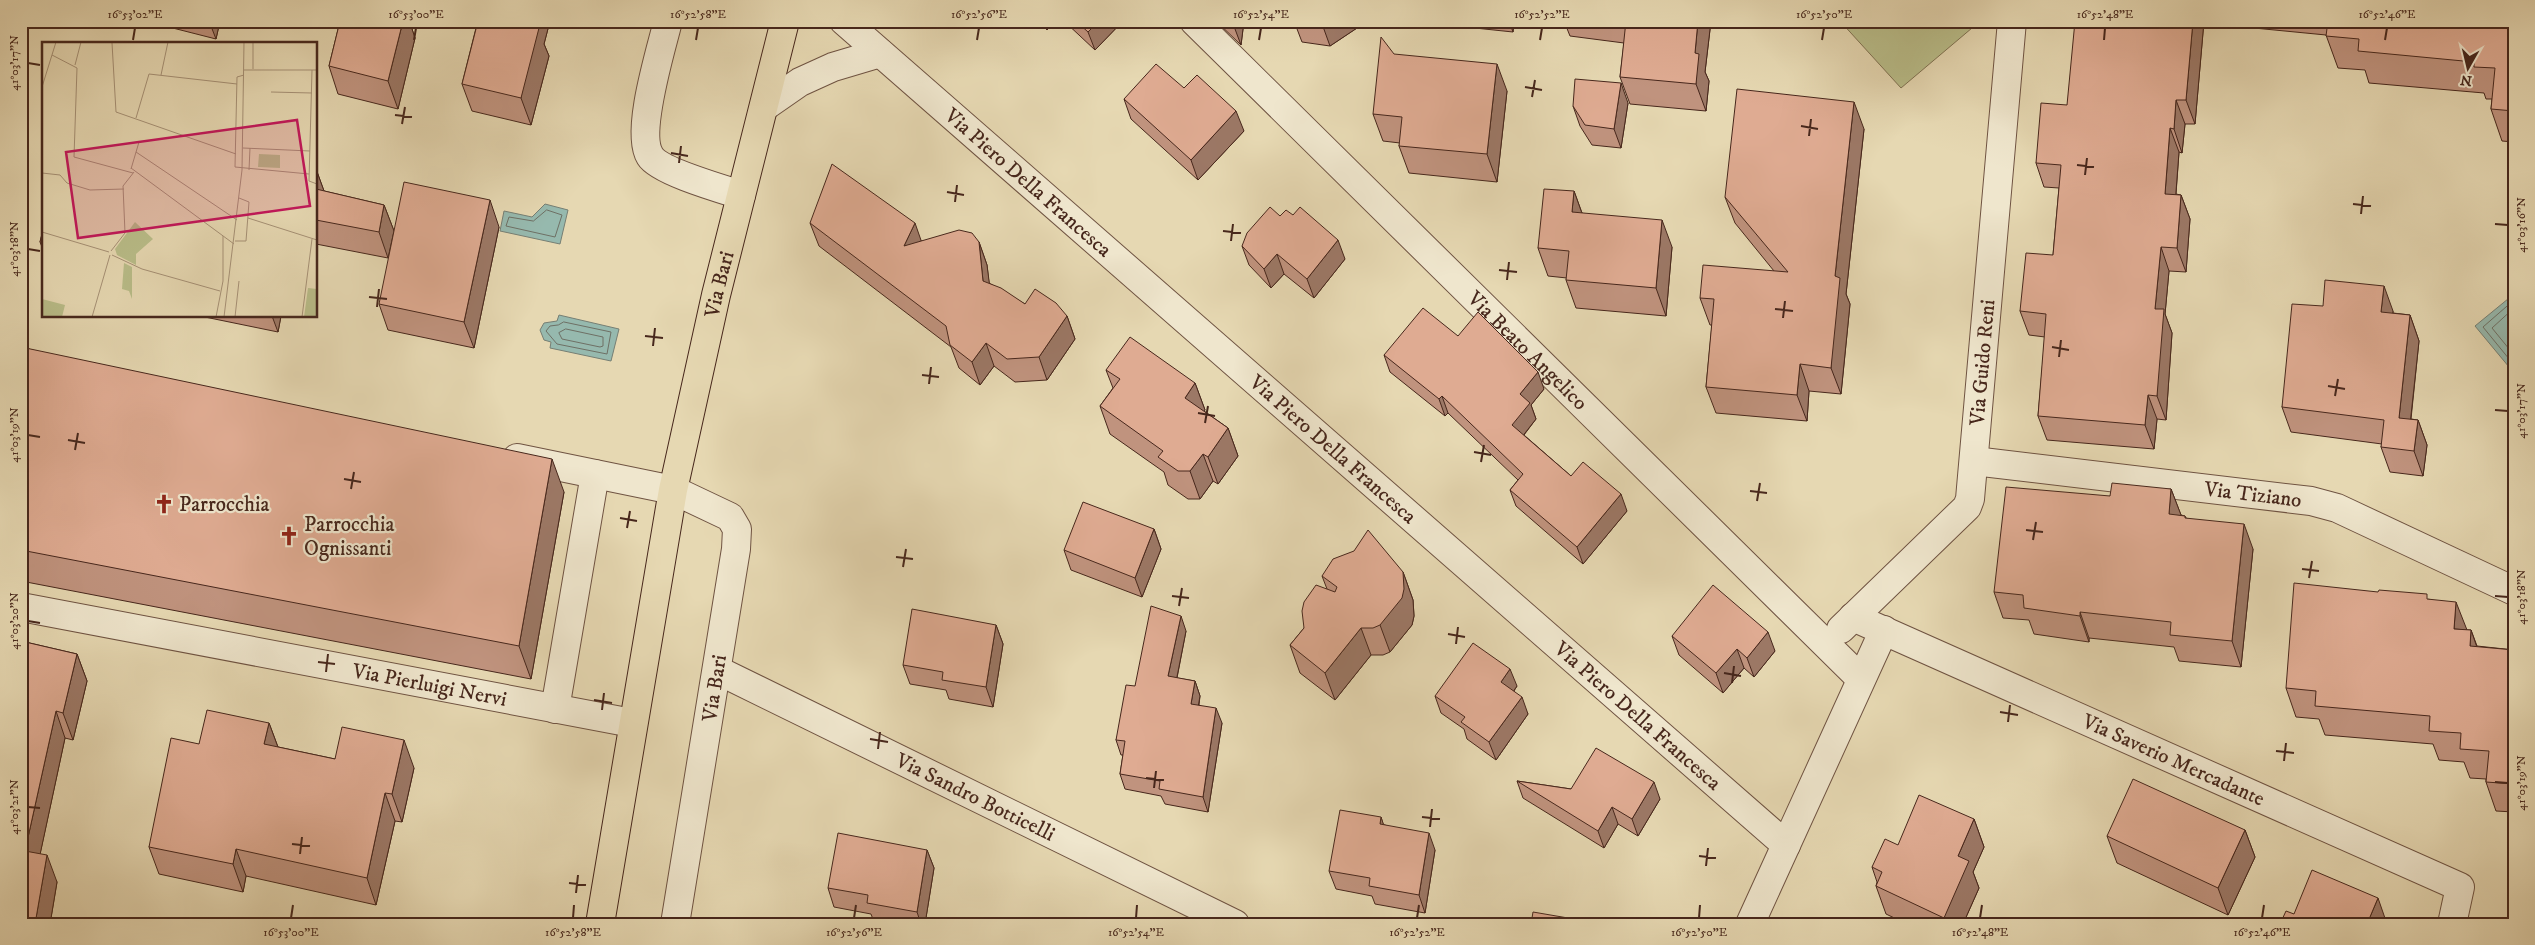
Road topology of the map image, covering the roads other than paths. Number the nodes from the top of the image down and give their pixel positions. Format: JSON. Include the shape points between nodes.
{"nodes":[{"id":1,"x":668,"y":21,"type":"edge"},
{"id":2,"x":785,"y":21,"type":"edge"},
{"id":3,"x":844,"y":21,"type":"edge"},
{"id":4,"x":1194,"y":21,"type":"edge"},
{"id":5,"x":2012,"y":21,"type":"edge"},
{"id":6,"x":880,"y":53,"type":"junction"},
{"id":7,"x":764,"y":107,"type":"junction"},
{"id":8,"x":741,"y":195,"type":"junction"},
{"id":9,"x":488,"y":452,"type":"edge"},
{"id":10,"x":1974,"y":462,"type":"junction"},
{"id":11,"x":595,"y":474,"type":"junction"},
{"id":12,"x":673,"y":490,"type":"junction"},
{"id":13,"x":2514,"y":591,"type":"edge"},
{"id":14,"x":21,"y":607,"type":"edge"},
{"id":15,"x":1853,"y":617,"type":"junction"},
{"id":16,"x":1884,"y":630,"type":"junction"},
{"id":17,"x":1825,"y":643,"type":"junction"},
{"id":18,"x":717,"y":670,"type":"junction"},
{"id":19,"x":1861,"y":679,"type":"junction"},
{"id":20,"x":555,"y":708,"type":"junction"},
{"id":21,"x":632,"y":724,"type":"junction"},
{"id":22,"x":1786,"y":845,"type":"junction"},
{"id":23,"x":600,"y":924,"type":"edge"},
{"id":24,"x":674,"y":924,"type":"edge"},
{"id":25,"x":1235,"y":924,"type":"edge"},
{"id":26,"x":1750,"y":924,"type":"edge"},
{"id":27,"x":2452,"y":924,"type":"edge"}],
"edges":[{"from":1,"to":8,"type":"street","via":[[646,118],[644,136],[650,157],[668,170]]},
{"from":2,"to":7,"type":"main road","name":"Via Bari"},
{"from":3,"to":6,"type":"street","name":"Via Piero Della Francesca"},
{"from":4,"to":17,"type":"street","name":"Via Beato Angelico"},
{"from":5,"to":10,"type":"street","name":"Via Guido Reni"},
{"from":6,"to":7,"type":"street","via":[[800,82]]},
{"from":6,"to":22,"type":"street","name":"Via Piero Della Francesca"},
{"from":7,"to":8,"type":"main road","name":"Via Bari"},
{"from":8,"to":12,"type":"main road","name":"Via Bari"},
{"from":9,"to":11,"type":"street"},
{"from":10,"to":13,"type":"street","name":"Via Tiziano","via":[[2311,501],[2337,508]]},
{"from":10,"to":15,"type":"street","name":"Via Guido Reni","via":[[1967,507]]},
{"from":11,"to":12,"type":"street"},
{"from":11,"to":20,"type":"street"},
{"from":12,"to":18,"type":"street","name":"Via Bari","via":[[730,517],[737,529]]},
{"from":12,"to":21,"type":"main road","name":"Via Bari"},
{"from":14,"to":20,"type":"street","name":"Via Pierluigi Nervi"},
{"from":15,"to":16,"type":"street","name":"Via Saverio Mercadante"},
{"from":15,"to":17,"type":"street","name":"Via Guido Reni"},
{"from":16,"to":19,"type":"street"},
{"from":16,"to":27,"type":"street","name":"Via Saverio Mercadante","via":[[2460,887]]},
{"from":17,"to":19,"type":"street","name":"Via Beato Angelico"},
{"from":18,"to":24,"type":"street","name":"Via Bari"},
{"from":18,"to":25,"type":"street","name":"Via Sandro Botticelli"},
{"from":19,"to":22,"type":"street"},
{"from":20,"to":21,"type":"street","name":"Via Pierluigi Nervi"},
{"from":21,"to":23,"type":"main road","name":"Via Bari"},
{"from":22,"to":26,"type":"street"}]}
